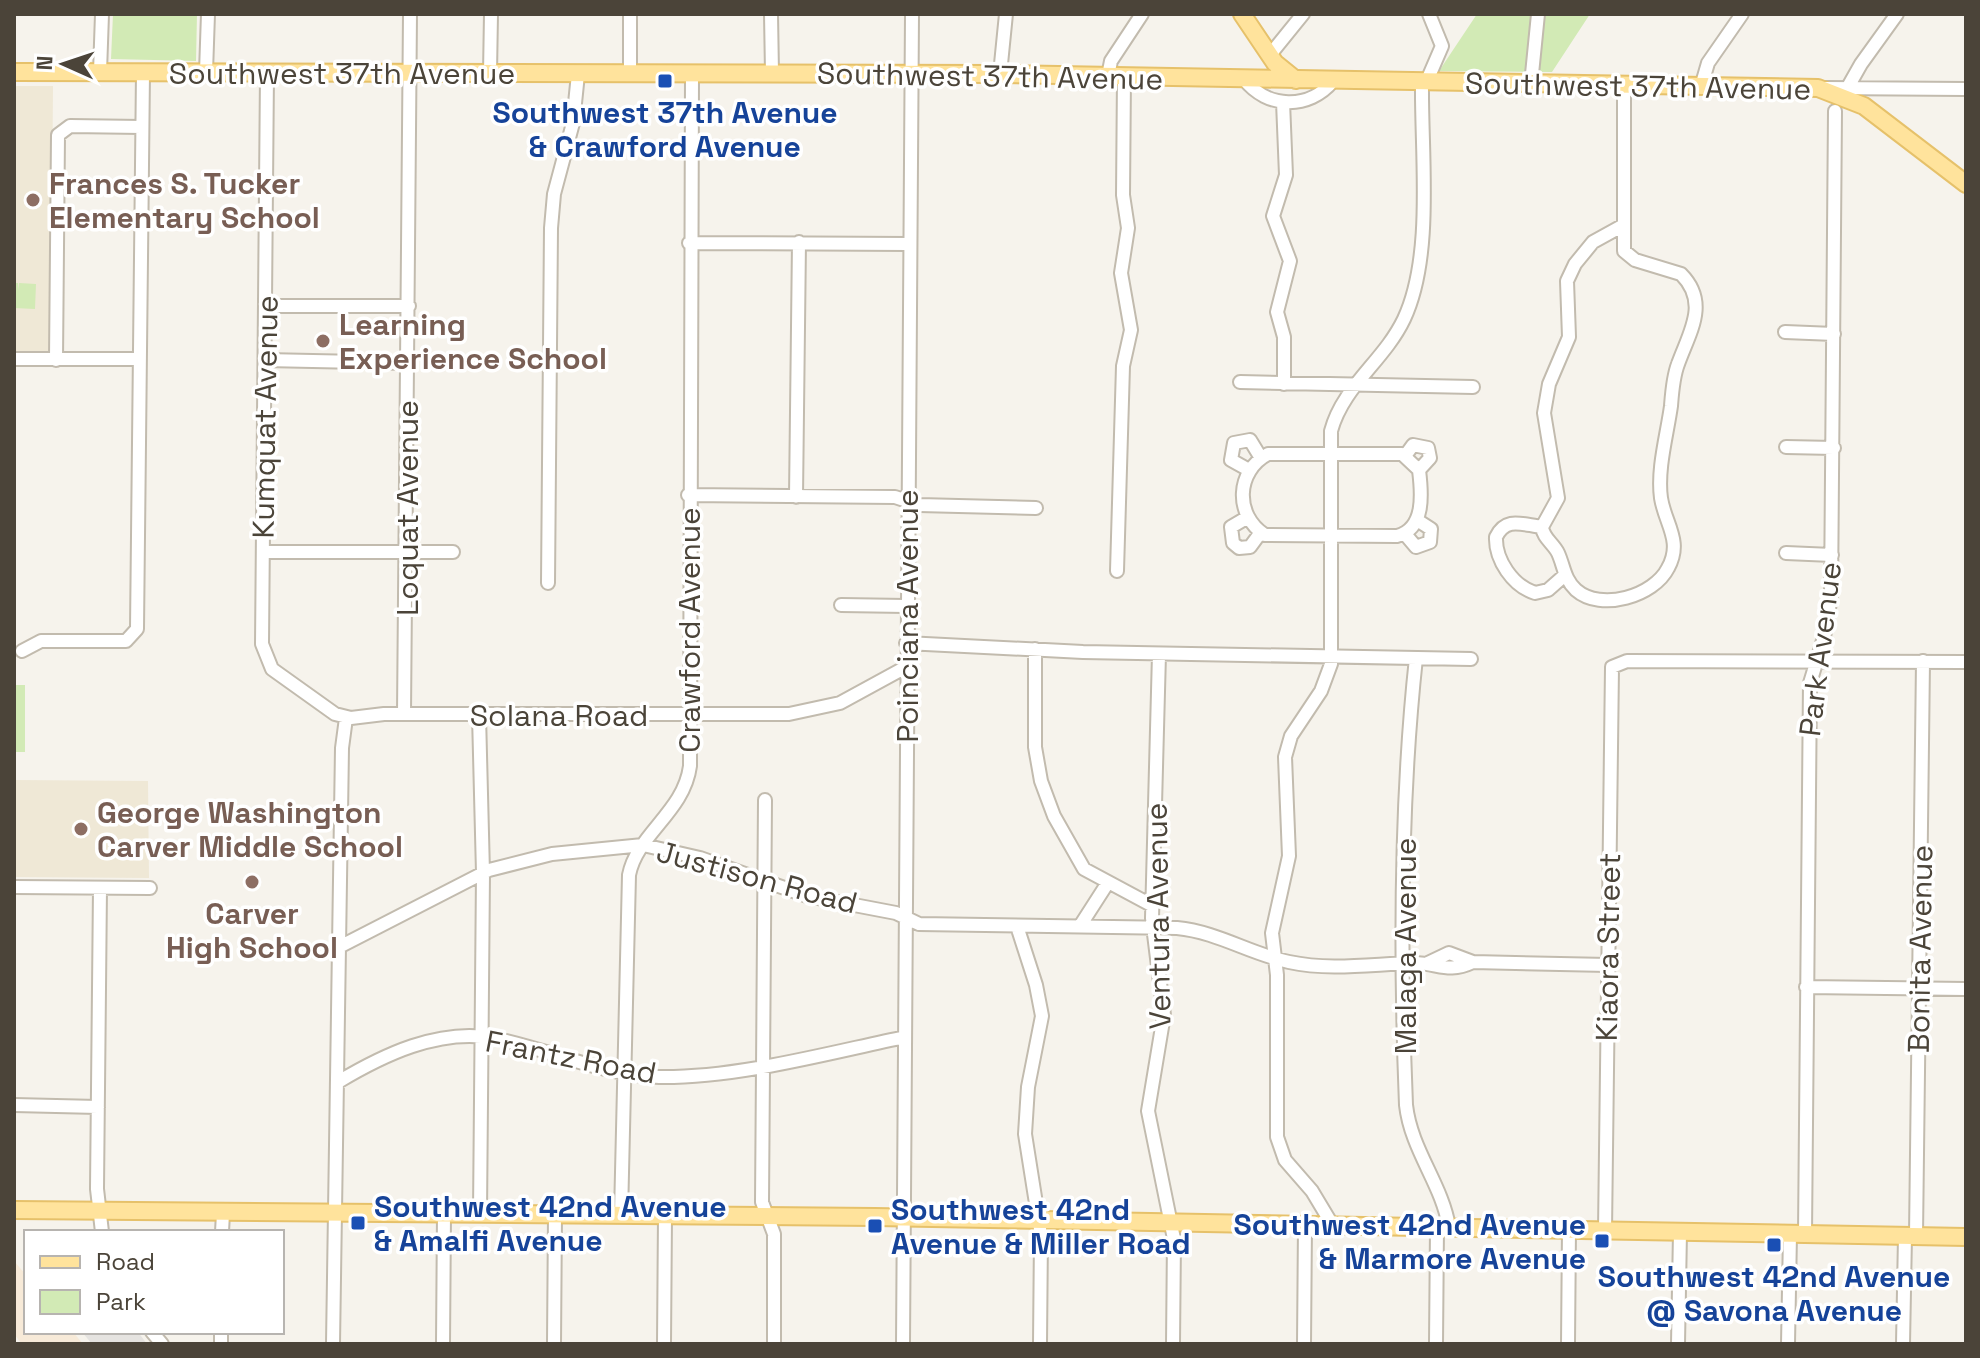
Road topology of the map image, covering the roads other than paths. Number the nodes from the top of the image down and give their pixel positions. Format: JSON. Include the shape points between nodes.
{"nodes":[{"id":1,"x":102,"y":14,"type":"edge"},
{"id":2,"x":208,"y":14,"type":"edge"},
{"id":3,"x":410,"y":14,"type":"edge"},
{"id":4,"x":491,"y":14,"type":"edge"},
{"id":5,"x":630,"y":14,"type":"edge"},
{"id":6,"x":771,"y":14,"type":"edge"},
{"id":7,"x":912,"y":14,"type":"edge"},
{"id":8,"x":1006,"y":14,"type":"edge"},
{"id":9,"x":1142,"y":14,"type":"edge"},
{"id":10,"x":1242,"y":14,"type":"edge"},
{"id":11,"x":1303,"y":14,"type":"edge"},
{"id":12,"x":1429,"y":14,"type":"edge"},
{"id":13,"x":1538,"y":14,"type":"edge"},
{"id":14,"x":1742,"y":14,"type":"edge"},
{"id":15,"x":1897,"y":14,"type":"edge"},
{"id":16,"x":1270,"y":57,"type":"junction"},
{"id":17,"x":14,"y":72,"type":"edge"},
{"id":18,"x":100,"y":72,"type":"junction"},
{"id":19,"x":143,"y":72,"type":"junction"},
{"id":20,"x":206,"y":72,"type":"junction"},
{"id":21,"x":267,"y":73,"type":"junction"},
{"id":22,"x":409,"y":73,"type":"junction"},
{"id":23,"x":490,"y":73,"type":"junction"},
{"id":24,"x":630,"y":73,"type":"junction"},
{"id":25,"x":692,"y":73,"type":"junction"},
{"id":26,"x":772,"y":73,"type":"junction"},
{"id":27,"x":578,"y":74,"type":"junction"},
{"id":28,"x":911,"y":74,"type":"junction"},
{"id":29,"x":1000,"y":74,"type":"junction"},
{"id":30,"x":1116,"y":76,"type":"junction"},
{"id":31,"x":1250,"y":80,"type":"junction"},
{"id":32,"x":1296,"y":80,"type":"junction"},
{"id":33,"x":1333,"y":81,"type":"junction"},
{"id":34,"x":1424,"y":83,"type":"junction"},
{"id":35,"x":1531,"y":84,"type":"junction"},
{"id":36,"x":1624,"y":86,"type":"junction"},
{"id":37,"x":1701,"y":87,"type":"junction"},
{"id":38,"x":1848,"y":87,"type":"junction"},
{"id":39,"x":1824,"y":88,"type":"junction"},
{"id":40,"x":1966,"y":89,"type":"edge"},
{"id":41,"x":1283,"y":102,"type":"junction"},
{"id":42,"x":1835,"y":111,"type":"dead end"},
{"id":43,"x":142,"y":127,"type":"junction"},
{"id":44,"x":1966,"y":184,"type":"edge"},
{"id":45,"x":1622,"y":226,"type":"junction"},
{"id":46,"x":799,"y":242,"type":"junction"},
{"id":47,"x":689,"y":243,"type":"junction"},
{"id":48,"x":909,"y":244,"type":"junction"},
{"id":49,"x":266,"y":306,"type":"junction"},
{"id":50,"x":409,"y":306,"type":"junction"},
{"id":51,"x":1785,"y":332,"type":"dead end"},
{"id":52,"x":1834,"y":334,"type":"junction"},
{"id":53,"x":14,"y":359,"type":"edge"},
{"id":54,"x":140,"y":359,"type":"junction"},
{"id":55,"x":56,"y":360,"type":"junction"},
{"id":56,"x":265,"y":360,"type":"junction"},
{"id":57,"x":408,"y":363,"type":"junction"},
{"id":58,"x":1240,"y":382,"type":"dead end"},
{"id":59,"x":1284,"y":384,"type":"junction"},
{"id":60,"x":1355,"y":385,"type":"junction"},
{"id":61,"x":1473,"y":387,"type":"dead end"},
{"id":62,"x":1786,"y":447,"type":"dead end"},
{"id":63,"x":1834,"y":448,"type":"junction"},
{"id":64,"x":1329,"y":454,"type":"junction"},
{"id":65,"x":1405,"y":456,"type":"junction"},
{"id":66,"x":1261,"y":458,"type":"junction"},
{"id":67,"x":1249,"y":470,"type":"junction"},
{"id":68,"x":1419,"y":470,"type":"junction"},
{"id":69,"x":688,"y":495,"type":"junction"},
{"id":70,"x":796,"y":497,"type":"junction"},
{"id":71,"x":908,"y":501,"type":"junction"},
{"id":72,"x":1036,"y":508,"type":"dead end"},
{"id":73,"x":1248,"y":517,"type":"junction"},
{"id":74,"x":1417,"y":520,"type":"junction"},
{"id":75,"x":1542,"y":527,"type":"junction"},
{"id":76,"x":1261,"y":532,"type":"junction"},
{"id":77,"x":1405,"y":534,"type":"junction"},
{"id":78,"x":1331,"y":535,"type":"junction"},
{"id":79,"x":263,"y":552,"type":"junction"},
{"id":80,"x":407,"y":552,"type":"junction"},
{"id":81,"x":453,"y":552,"type":"dead end"},
{"id":82,"x":1786,"y":553,"type":"dead end"},
{"id":83,"x":1832,"y":555,"type":"junction"},
{"id":84,"x":1117,"y":571,"type":"dead end"},
{"id":85,"x":1565,"y":575,"type":"junction"},
{"id":86,"x":548,"y":583,"type":"dead end"},
{"id":87,"x":841,"y":605,"type":"dead end"},
{"id":88,"x":906,"y":606,"type":"junction"},
{"id":89,"x":14,"y":639,"type":"edge"},
{"id":90,"x":906,"y":643,"type":"junction"},
{"id":91,"x":1035,"y":649,"type":"junction"},
{"id":92,"x":18,"y":650,"type":"edge"},
{"id":93,"x":1159,"y":654,"type":"junction"},
{"id":94,"x":1331,"y":656,"type":"junction"},
{"id":95,"x":1416,"y":658,"type":"junction"},
{"id":96,"x":1471,"y":659,"type":"dead end"},
{"id":97,"x":1816,"y":661,"type":"junction"},
{"id":98,"x":1923,"y":661,"type":"junction"},
{"id":99,"x":1966,"y":662,"type":"edge"},
{"id":100,"x":906,"y":667,"type":"junction"},
{"id":101,"x":404,"y":714,"type":"junction"},
{"id":102,"x":479,"y":715,"type":"junction"},
{"id":103,"x":692,"y":715,"type":"junction"},
{"id":104,"x":346,"y":718,"type":"junction"},
{"id":105,"x":765,"y":800,"type":"dead end"},
{"id":106,"x":643,"y":845,"type":"junction"},
{"id":107,"x":483,"y":873,"type":"junction"},
{"id":108,"x":764,"y":882,"type":"junction"},
{"id":109,"x":1107,"y":884,"type":"junction"},
{"id":110,"x":14,"y":887,"type":"edge"},
{"id":111,"x":100,"y":888,"type":"junction"},
{"id":112,"x":150,"y":888,"type":"dead end"},
{"id":113,"x":1153,"y":906,"type":"junction"},
{"id":114,"x":905,"y":917,"type":"junction"},
{"id":115,"x":1017,"y":926,"type":"junction"},
{"id":116,"x":1080,"y":926,"type":"junction"},
{"id":117,"x":1153,"y":927,"type":"junction"},
{"id":118,"x":341,"y":946,"type":"junction"},
{"id":119,"x":1275,"y":958,"type":"junction"},
{"id":120,"x":1405,"y":964,"type":"junction"},
{"id":121,"x":1608,"y":965,"type":"junction"},
{"id":122,"x":1806,"y":987,"type":"junction"},
{"id":123,"x":1920,"y":988,"type":"junction"},
{"id":124,"x":1966,"y":989,"type":"edge"},
{"id":125,"x":482,"y":1037,"type":"junction"},
{"id":126,"x":905,"y":1037,"type":"junction"},
{"id":127,"x":764,"y":1065,"type":"junction"},
{"id":128,"x":623,"y":1073,"type":"junction"},
{"id":129,"x":338,"y":1082,"type":"junction"},
{"id":130,"x":14,"y":1105,"type":"edge"},
{"id":131,"x":98,"y":1107,"type":"junction"},
{"id":132,"x":14,"y":1210,"type":"edge"},
{"id":133,"x":99,"y":1212,"type":"junction"},
{"id":134,"x":223,"y":1213,"type":"junction"},
{"id":135,"x":336,"y":1213,"type":"junction"},
{"id":136,"x":444,"y":1214,"type":"junction"},
{"id":137,"x":480,"y":1214,"type":"junction"},
{"id":138,"x":555,"y":1215,"type":"junction"},
{"id":139,"x":621,"y":1215,"type":"junction"},
{"id":140,"x":665,"y":1216,"type":"junction"},
{"id":141,"x":769,"y":1217,"type":"junction"},
{"id":142,"x":904,"y":1218,"type":"junction"},
{"id":143,"x":1039,"y":1221,"type":"junction"},
{"id":144,"x":1172,"y":1222,"type":"junction"},
{"id":145,"x":1305,"y":1225,"type":"junction"},
{"id":146,"x":1333,"y":1226,"type":"junction"},
{"id":147,"x":1443,"y":1227,"type":"junction"},
{"id":148,"x":1569,"y":1229,"type":"junction"},
{"id":149,"x":102,"y":1230,"type":"edge"},
{"id":150,"x":222,"y":1230,"type":"edge"},
{"id":151,"x":1605,"y":1231,"type":"junction"},
{"id":152,"x":1680,"y":1232,"type":"junction"},
{"id":153,"x":1797,"y":1234,"type":"junction"},
{"id":154,"x":1910,"y":1236,"type":"junction"},
{"id":155,"x":1966,"y":1237,"type":"edge"},
{"id":156,"x":333,"y":1344,"type":"edge"},
{"id":157,"x":443,"y":1344,"type":"edge"},
{"id":158,"x":554,"y":1344,"type":"edge"},
{"id":159,"x":664,"y":1344,"type":"edge"},
{"id":160,"x":774,"y":1344,"type":"edge"},
{"id":161,"x":903,"y":1344,"type":"edge"},
{"id":162,"x":1040,"y":1344,"type":"edge"},
{"id":163,"x":1173,"y":1344,"type":"edge"},
{"id":164,"x":1304,"y":1344,"type":"edge"},
{"id":165,"x":1436,"y":1344,"type":"edge"},
{"id":166,"x":1568,"y":1344,"type":"edge"},
{"id":167,"x":1678,"y":1344,"type":"edge"},
{"id":168,"x":1788,"y":1344,"type":"edge"},
{"id":169,"x":1903,"y":1344,"type":"edge"}],
"edges":[{"from":1,"to":18,"type":"street"},
{"from":2,"to":20,"type":"street"},
{"from":3,"to":22,"type":"street","name":"Loquat Avenue"},
{"from":4,"to":23,"type":"street"},
{"from":5,"to":24,"type":"street"},
{"from":6,"to":26,"type":"street"},
{"from":7,"to":28,"type":"street","name":"Poinciana Avenue"},
{"from":8,"to":29,"type":"street"},
{"from":9,"to":30,"type":"street","via":[[1111,61]]},
{"from":10,"to":16,"type":"main road"},
{"from":11,"to":16,"type":"street"},
{"from":12,"to":34,"type":"street","via":[[1442,46]]},
{"from":13,"to":35,"type":"street"},
{"from":14,"to":37,"type":"street","via":[[1708,63]]},
{"from":15,"to":38,"type":"street"},
{"from":16,"to":31,"type":"main road","via":[[1267,68]]},
{"from":16,"to":32,"type":"main road"},
{"from":17,"to":18,"type":"main road","name":"Southwest 37th Avenue"},
{"from":18,"to":19,"type":"main road","name":"Southwest 37th Avenue"},
{"from":19,"to":20,"type":"main road","name":"Southwest 37th Avenue"},
{"from":19,"to":43,"type":"street"},
{"from":20,"to":21,"type":"main road","name":"Southwest 37th Avenue"},
{"from":21,"to":22,"type":"main road","name":"Southwest 37th Avenue"},
{"from":21,"to":49,"type":"street","name":"Kumquat Avenue"},
{"from":22,"to":23,"type":"main road","name":"Southwest 37th Avenue"},
{"from":22,"to":50,"type":"street","name":"Loquat Avenue"},
{"from":23,"to":27,"type":"main road","name":"Southwest 37th Avenue"},
{"from":24,"to":25,"type":"main road","name":"Southwest 37th Avenue"},
{"from":24,"to":27,"type":"main road","name":"Southwest 37th Avenue"},
{"from":25,"to":26,"type":"main road","name":"Southwest 37th Avenue"},
{"from":25,"to":47,"type":"street","name":"Crawford Avenue"},
{"from":26,"to":28,"type":"main road","name":"Southwest 37th Avenue"},
{"from":27,"to":86,"type":"street","via":[[550,236]]},
{"from":28,"to":29,"type":"main road","name":"Southwest 37th Avenue"},
{"from":28,"to":48,"type":"street","name":"Poinciana Avenue"},
{"from":29,"to":30,"type":"main road","name":"Southwest 37th Avenue"},
{"from":30,"to":31,"type":"main road","name":"Southwest 37th Avenue"},
{"from":30,"to":84,"type":"street","via":[[1128,228],[1121,273],[1131,330],[1122,372]]},
{"from":31,"to":32,"type":"main road","name":"Southwest 37th Avenue"},
{"from":31,"to":41,"type":"street","via":[[1261,96]]},
{"from":32,"to":33,"type":"main road","name":"Southwest 37th Avenue"},
{"from":33,"to":34,"type":"main road","name":"Southwest 37th Avenue"},
{"from":33,"to":41,"type":"street","via":[[1314,97]]},
{"from":34,"to":35,"type":"main road","name":"Southwest 37th Avenue"},
{"from":34,"to":60,"type":"street","via":[[1417,274],[1402,324]]},
{"from":35,"to":36,"type":"main road","name":"Southwest 37th Avenue"},
{"from":36,"to":37,"type":"main road","name":"Southwest 37th Avenue"},
{"from":36,"to":45,"type":"street"},
{"from":37,"to":39,"type":"main road","name":"Southwest 37th Avenue"},
{"from":38,"to":39,"type":"street","name":"Southwest 37th Avenue"},
{"from":38,"to":40,"type":"street","name":"Southwest 37th Avenue"},
{"from":39,"to":44,"type":"main road","via":[[1864,106]]},
{"from":41,"to":59,"type":"street","via":[[1286,175],[1273,216],[1290,261],[1277,312],[1284,337]]},
{"from":42,"to":52,"type":"street","name":"Park Avenue"},
{"from":43,"to":54,"type":"street"},
{"from":43,"to":55,"type":"street","via":[[70,126],[58,138]]},
{"from":45,"to":75,"type":"street","via":[[1593,242],[1567,281],[1569,337],[1544,407],[1558,498]]},
{"from":45,"to":85,"type":"street","via":[[1626,254],[1681,274],[1696,306],[1695,326],[1676,370],[1662,471],[1661,500],[1674,547],[1660,579],[1629,596],[1587,597]]},
{"from":46,"to":47,"type":"street"},
{"from":46,"to":48,"type":"street"},
{"from":46,"to":70,"type":"street"},
{"from":47,"to":69,"type":"street","name":"Crawford Avenue"},
{"from":48,"to":71,"type":"street","name":"Poinciana Avenue"},
{"from":49,"to":50,"type":"street"},
{"from":49,"to":56,"type":"street","name":"Kumquat Avenue"},
{"from":50,"to":57,"type":"street","name":"Loquat Avenue"},
{"from":51,"to":52,"type":"street"},
{"from":52,"to":63,"type":"street","name":"Park Avenue"},
{"from":53,"to":55,"type":"street"},
{"from":54,"to":55,"type":"street"},
{"from":54,"to":92,"type":"street","via":[[134,636],[122,641],[41,641]]},
{"from":56,"to":57,"type":"street"},
{"from":56,"to":79,"type":"street","name":"Kumquat Avenue"},
{"from":57,"to":80,"type":"street","name":"Loquat Avenue"},
{"from":58,"to":59,"type":"street"},
{"from":59,"to":60,"type":"street"},
{"from":60,"to":61,"type":"street"},
{"from":60,"to":64,"type":"street","via":[[1335,418]]},
{"from":62,"to":63,"type":"street"},
{"from":63,"to":83,"type":"street","name":"Park Avenue"},
{"from":64,"to":65,"type":"street"},
{"from":64,"to":66,"type":"street"},
{"from":64,"to":78,"type":"street"},
{"from":65,"to":68,"type":"street"},
{"from":65,"to":68,"type":"street","via":[[1413,445],[1428,448],[1430,461]]},
{"from":66,"to":67,"type":"street"},
{"from":66,"to":67,"type":"street","via":[[1250,440],[1234,443],[1231,460]]},
{"from":67,"to":73,"type":"street","via":[[1243,498]]},
{"from":68,"to":74,"type":"street"},
{"from":69,"to":70,"type":"street"},
{"from":69,"to":103,"type":"street","name":"Crawford Avenue"},
{"from":70,"to":71,"type":"street"},
{"from":71,"to":72,"type":"street"},
{"from":71,"to":88,"type":"street","name":"Poinciana Avenue"},
{"from":73,"to":76,"type":"street"},
{"from":73,"to":76,"type":"street","via":[[1231,527],[1233,543],[1250,547]]},
{"from":74,"to":77,"type":"street"},
{"from":74,"to":77,"type":"street","via":[[1431,529],[1430,542],[1416,547]]},
{"from":75,"to":85,"type":"street"},
{"from":75,"to":85,"type":"street","via":[[1516,522],[1505,526],[1496,537],[1499,557],[1514,580],[1535,593],[1548,590]]},
{"from":76,"to":78,"type":"street"},
{"from":77,"to":78,"type":"street"},
{"from":78,"to":94,"type":"street"},
{"from":79,"to":80,"type":"street"},
{"from":79,"to":104,"type":"street","name":"Kumquat Avenue","via":[[262,644],[267,663]]},
{"from":80,"to":81,"type":"street"},
{"from":80,"to":101,"type":"street","name":"Loquat Avenue"},
{"from":82,"to":83,"type":"street"},
{"from":83,"to":97,"type":"street","name":"Park Avenue","via":[[1830,608]]},
{"from":87,"to":88,"type":"street"},
{"from":88,"to":90,"type":"street","name":"Poinciana Avenue"},
{"from":89,"to":92,"type":"street"},
{"from":90,"to":91,"type":"street"},
{"from":90,"to":100,"type":"street","name":"Poinciana Avenue"},
{"from":91,"to":93,"type":"street"},
{"from":91,"to":109,"type":"street","via":[[1033,734],[1041,781],[1074,856]]},
{"from":93,"to":94,"type":"street"},
{"from":93,"to":113,"type":"street","name":"Ventura Avenue"},
{"from":94,"to":95,"type":"street"},
{"from":94,"to":119,"type":"street","via":[[1327,681],[1291,736],[1285,757],[1290,847],[1272,933]]},
{"from":95,"to":96,"type":"street"},
{"from":95,"to":120,"type":"street","name":"Malaga Avenue","via":[[1407,749]]},
{"from":97,"to":98,"type":"street"},
{"from":97,"to":121,"type":"street","name":"Kiaora Street","via":[[1614,664],[1609,678]]},
{"from":97,"to":122,"type":"street","name":"Park Avenue","via":[[1810,683]]},
{"from":98,"to":99,"type":"street"},
{"from":98,"to":123,"type":"street","name":"Bonita Avenue"},
{"from":100,"to":103,"type":"street","name":"Solana Road","via":[[847,700],[817,710],[768,716]]},
{"from":100,"to":114,"type":"street","name":"Poinciana Avenue"},
{"from":101,"to":102,"type":"street","name":"Solana Road"},
{"from":101,"to":104,"type":"street","name":"Solana Road"},
{"from":102,"to":103,"type":"street","name":"Solana Road"},
{"from":102,"to":107,"type":"street"},
{"from":103,"to":106,"type":"street","name":"Crawford Avenue","via":[[685,785]]},
{"from":104,"to":118,"type":"street"},
{"from":105,"to":108,"type":"street"},
{"from":106,"to":107,"type":"street","name":"Justison Road","via":[[552,854]]},
{"from":106,"to":108,"type":"street","name":"Justison Road","via":[[700,858]]},
{"from":106,"to":128,"type":"street","name":"Crawford Avenue","via":[[633,858],[627,885]]},
{"from":107,"to":118,"type":"street","name":"Justison Road"},
{"from":107,"to":125,"type":"street"},
{"from":108,"to":114,"type":"street","name":"Justison Road"},
{"from":108,"to":127,"type":"street"},
{"from":109,"to":113,"type":"street"},
{"from":109,"to":116,"type":"street"},
{"from":110,"to":111,"type":"street"},
{"from":111,"to":112,"type":"street"},
{"from":111,"to":131,"type":"street"},
{"from":113,"to":117,"type":"street","name":"Ventura Avenue"},
{"from":114,"to":115,"type":"street","name":"Justison Road","via":[[927,925]]},
{"from":114,"to":126,"type":"street","name":"Poinciana Avenue"},
{"from":115,"to":116,"type":"street","name":"Justison Road"},
{"from":115,"to":143,"type":"street","via":[[1041,1010],[1025,1124]]},
{"from":116,"to":117,"type":"street","name":"Justison Road"},
{"from":117,"to":119,"type":"street","name":"Justison Road","via":[[1217,936]]},
{"from":117,"to":144,"type":"street","name":"Ventura Avenue","via":[[1164,1001],[1148,1117]]},
{"from":118,"to":129,"type":"street"},
{"from":119,"to":120,"type":"street","name":"Justison Road","via":[[1333,968]]},
{"from":119,"to":146,"type":"street","via":[[1279,1148]]},
{"from":120,"to":121,"type":"street","name":"Justison Road","via":[[1454,970],[1473,962]]},
{"from":120,"to":147,"type":"street","name":"Malaga Avenue","via":[[1408,1117],[1414,1144],[1446,1212]]},
{"from":121,"to":151,"type":"street","name":"Kiaora Street"},
{"from":122,"to":123,"type":"street"},
{"from":122,"to":153,"type":"street","name":"Park Avenue"},
{"from":123,"to":124,"type":"street"},
{"from":123,"to":154,"type":"street","name":"Bonita Avenue"},
{"from":125,"to":128,"type":"street","name":"Frantz Road"},
{"from":125,"to":129,"type":"street","name":"Frantz Road","via":[[407,1047]]},
{"from":125,"to":137,"type":"street"},
{"from":126,"to":127,"type":"street","name":"Frantz Road"},
{"from":126,"to":142,"type":"street","name":"Poinciana Avenue"},
{"from":127,"to":128,"type":"street","name":"Frantz Road","via":[[686,1076]]},
{"from":127,"to":141,"type":"street","via":[[762,1202]]},
{"from":128,"to":139,"type":"street","name":"Crawford Avenue"},
{"from":129,"to":135,"type":"street"},
{"from":130,"to":131,"type":"street"},
{"from":131,"to":133,"type":"street"},
{"from":132,"to":133,"type":"main road"},
{"from":133,"to":134,"type":"main road"},
{"from":133,"to":149,"type":"street"},
{"from":134,"to":135,"type":"main road"},
{"from":134,"to":150,"type":"street"},
{"from":135,"to":136,"type":"main road"},
{"from":135,"to":156,"type":"street"},
{"from":136,"to":137,"type":"main road"},
{"from":136,"to":157,"type":"street"},
{"from":137,"to":138,"type":"main road"},
{"from":138,"to":139,"type":"main road"},
{"from":138,"to":158,"type":"street"},
{"from":139,"to":140,"type":"main road"},
{"from":140,"to":141,"type":"main road"},
{"from":140,"to":159,"type":"street"},
{"from":141,"to":142,"type":"main road"},
{"from":141,"to":160,"type":"street","via":[[774,1234]]},
{"from":142,"to":143,"type":"main road"},
{"from":142,"to":161,"type":"street","name":"Poinciana Avenue"},
{"from":143,"to":144,"type":"main road"},
{"from":143,"to":162,"type":"street"},
{"from":144,"to":145,"type":"main road"},
{"from":144,"to":163,"type":"street","name":"Ventura Avenue"},
{"from":145,"to":146,"type":"main road"},
{"from":145,"to":164,"type":"street"},
{"from":146,"to":147,"type":"main road"},
{"from":147,"to":148,"type":"main road"},
{"from":147,"to":165,"type":"street"},
{"from":148,"to":151,"type":"main road"},
{"from":148,"to":166,"type":"street"},
{"from":151,"to":152,"type":"main road"},
{"from":152,"to":153,"type":"main road"},
{"from":152,"to":167,"type":"street"},
{"from":153,"to":154,"type":"main road"},
{"from":153,"to":168,"type":"street","name":"Park Avenue"},
{"from":154,"to":155,"type":"main road"},
{"from":154,"to":169,"type":"street","name":"Bonita Avenue"}]}
